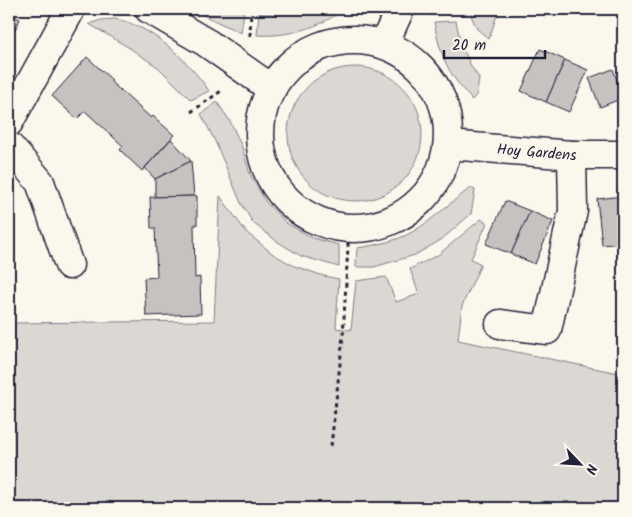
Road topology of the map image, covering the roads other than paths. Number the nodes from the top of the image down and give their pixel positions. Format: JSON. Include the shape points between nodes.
{"nodes":[{"id":1,"x":71,"y":9,"type":"edge"},
{"id":2,"x":149,"y":9,"type":"edge"},
{"id":3,"x":400,"y":9,"type":"edge"},
{"id":4,"x":384,"y":44,"type":"junction"},
{"id":5,"x":272,"y":89,"type":"junction"},
{"id":6,"x":9,"y":122,"type":"edge"},
{"id":7,"x":9,"y":146,"type":"edge"},
{"id":8,"x":449,"y":146,"type":"junction"},
{"id":9,"x":572,"y":155,"type":"junction"},
{"id":10,"x":623,"y":155,"type":"edge"},
{"id":11,"x":69,"y":265,"type":"dead end"},
{"id":12,"x":500,"y":324,"type":"dead end"}],
"edges":[{"from":1,"to":6,"type":"street"},
{"from":2,"to":5,"type":"street","via":[[207,43]]},
{"from":3,"to":4,"type":"street"},
{"from":4,"to":5,"type":"street","via":[[348,40],[318,46],[298,58]]},
{"from":4,"to":8,"type":"street","via":[[410,57],[431,79],[444,105]]},
{"from":5,"to":8,"type":"street","via":[[261,114],[260,146],[270,177],[287,201],[307,216],[339,228],[370,228],[396,219],[422,200],[439,177]]},
{"from":7,"to":11,"type":"street","via":[[40,182]]},
{"from":8,"to":9,"type":"street","name":"Hoy Gardens"},
{"from":9,"to":10,"type":"street","name":"Hoy Gardens"},
{"from":9,"to":12,"type":"street","via":[[573,212],[546,330]]}]}
